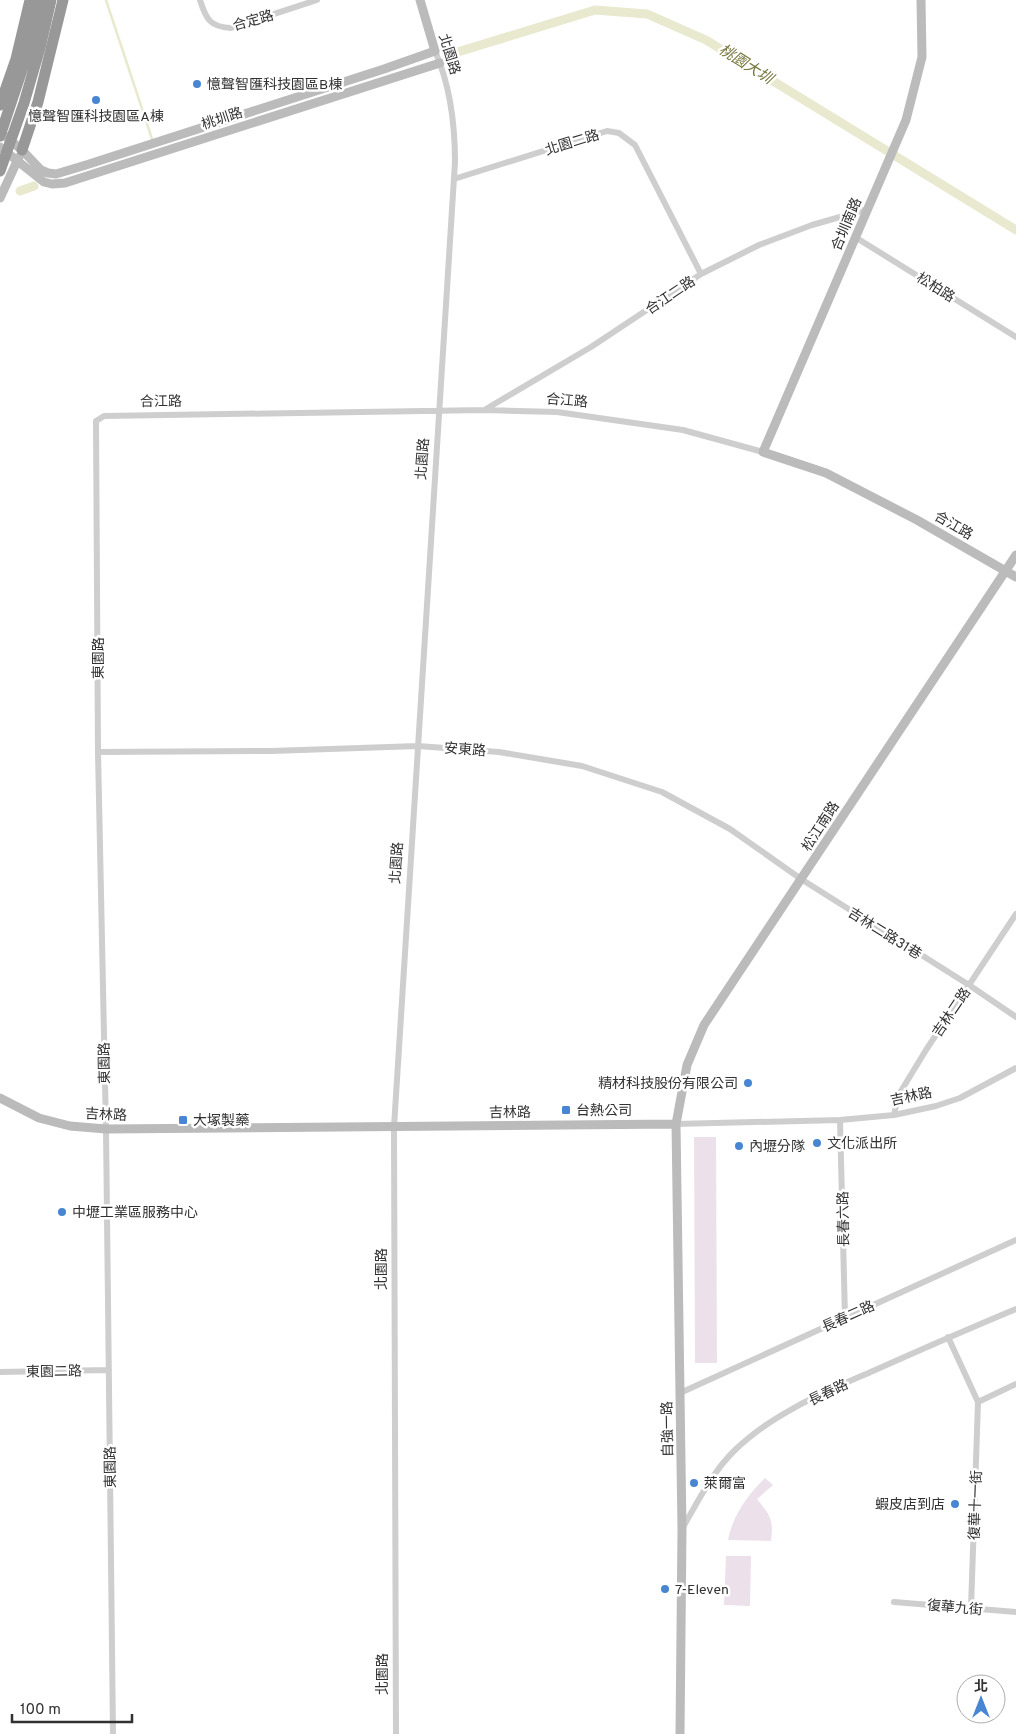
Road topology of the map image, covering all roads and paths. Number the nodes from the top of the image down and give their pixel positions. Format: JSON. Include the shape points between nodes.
{"nodes":[{"id":1,"x":32,"y":0,"type":"edge"},
{"id":2,"x":44,"y":0,"type":"edge"},
{"id":3,"x":51,"y":0,"type":"edge"},
{"id":4,"x":200,"y":0,"type":"edge"},
{"id":5,"x":318,"y":0,"type":"edge"},
{"id":6,"x":420,"y":0,"type":"edge"},
{"id":7,"x":921,"y":0,"type":"edge"},
{"id":8,"x":62,"y":3,"type":"edge"},
{"id":9,"x":434,"y":51,"type":"junction"},
{"id":10,"x":16,"y":59,"type":"junction"},
{"id":11,"x":440,"y":63,"type":"junction"},
{"id":12,"x":0,"y":87,"type":"edge"},
{"id":13,"x":0,"y":105,"type":"edge"},
{"id":14,"x":3,"y":135,"type":"edge"},
{"id":15,"x":1,"y":151,"type":"edge"},
{"id":16,"x":20,"y":156,"type":"junction"},
{"id":17,"x":0,"y":171,"type":"edge"},
{"id":18,"x":454,"y":179,"type":"junction"},
{"id":19,"x":0,"y":198,"type":"edge"},
{"id":20,"x":868,"y":209,"type":"junction"},
{"id":21,"x":856,"y":237,"type":"junction"},
{"id":22,"x":701,"y":274,"type":"junction"},
{"id":23,"x":1016,"y":337,"type":"edge"},
{"id":24,"x":485,"y":410,"type":"junction"},
{"id":25,"x":439,"y":411,"type":"junction"},
{"id":26,"x":96,"y":421,"type":"joint"},
{"id":27,"x":763,"y":452,"type":"junction"},
{"id":28,"x":1016,"y":555,"type":"edge"},
{"id":29,"x":1006,"y":570,"type":"junction"},
{"id":30,"x":1016,"y":577,"type":"edge"},
{"id":31,"x":418,"y":746,"type":"junction"},
{"id":32,"x":98,"y":752,"type":"junction"},
{"id":33,"x":801,"y":880,"type":"junction"},
{"id":34,"x":1016,"y":914,"type":"edge"},
{"id":35,"x":969,"y":986,"type":"junction"},
{"id":36,"x":1016,"y":1018,"type":"edge"},
{"id":37,"x":1016,"y":1068,"type":"edge"},
{"id":38,"x":0,"y":1098,"type":"edge"},
{"id":39,"x":894,"y":1115,"type":"junction"},
{"id":40,"x":840,"y":1120,"type":"junction"},
{"id":41,"x":676,"y":1124,"type":"junction"},
{"id":42,"x":394,"y":1127,"type":"junction"},
{"id":43,"x":106,"y":1130,"type":"junction"},
{"id":44,"x":1016,"y":1240,"type":"edge"},
{"id":45,"x":1016,"y":1309,"type":"edge"},
{"id":46,"x":845,"y":1317,"type":"junction"},
{"id":47,"x":948,"y":1337,"type":"junction"},
{"id":48,"x":108,"y":1370,"type":"junction"},
{"id":49,"x":0,"y":1372,"type":"edge"},
{"id":50,"x":1016,"y":1384,"type":"edge"},
{"id":51,"x":680,"y":1393,"type":"junction"},
{"id":52,"x":978,"y":1402,"type":"junction"},
{"id":53,"x":682,"y":1529,"type":"junction"},
{"id":54,"x":894,"y":1602,"type":"dead end"},
{"id":55,"x":971,"y":1608,"type":"junction"},
{"id":56,"x":1016,"y":1612,"type":"edge"},
{"id":57,"x":113,"y":1734,"type":"edge"},
{"id":58,"x":396,"y":1734,"type":"edge"},
{"id":59,"x":680,"y":1734,"type":"edge"}],
"edges":[{"from":1,"to":10,"type":"highway"},
{"from":1,"to":14,"type":"highway","bridge":true,"via":[[25,61]]},
{"from":2,"to":14,"type":"highway","via":[[26,76]]},
{"from":3,"to":17,"type":"highway","bridge":true,"via":[[24,103]]},
{"from":4,"to":5,"type":"street","name":"合定路","via":[[204,14],[217,27],[231,28]]},
{"from":6,"to":9,"type":"street","name":"北園路"},
{"from":7,"to":20,"type":"street","name":"合圳南路","via":[[922,57],[906,120]]},
{"from":8,"to":16,"type":"highway","via":[[38,102]]},
{"from":9,"to":11,"type":"street","name":"北園路"},
{"from":9,"to":16,"type":"street","name":"桃圳路","via":[[56,174],[41,170]]},
{"from":10,"to":12,"type":"highway"},
{"from":10,"to":13,"type":"highway"},
{"from":11,"to":16,"type":"street","name":"桃圳路","via":[[65,183],[44,182]]},
{"from":11,"to":18,"type":"street","name":"北園路","via":[[455,133]]},
{"from":14,"to":15,"type":"street"},
{"from":14,"to":16,"type":"street"},
{"from":15,"to":16,"type":"street"},
{"from":16,"to":19,"type":"street"},
{"from":18,"to":22,"type":"street","name":"北園二路","via":[[607,132],[619,133],[635,145]]},
{"from":18,"to":25,"type":"street","name":"北園路"},
{"from":20,"to":21,"type":"street","name":"合圳南路"},
{"from":20,"to":22,"type":"street","name":"合江二路","via":[[759,245]]},
{"from":21,"to":23,"type":"street","name":"松柏路"},
{"from":21,"to":27,"type":"street","name":"合圳南路"},
{"from":22,"to":24,"type":"street","name":"合江二路","via":[[591,347]]},
{"from":24,"to":25,"type":"street","name":"合江路"},
{"from":24,"to":27,"type":"street","name":"合江路","via":[[557,412],[614,419],[683,430]]},
{"from":25,"to":26,"type":"street","name":"合江路","via":[[104,416]]},
{"from":25,"to":31,"type":"street","name":"北園路"},
{"from":26,"to":32,"type":"street","name":"東園路"},
{"from":27,"to":29,"type":"street","name":"合江路","via":[[826,473]]},
{"from":28,"to":29,"type":"street","name":"松江南路"},
{"from":29,"to":30,"type":"street","name":"合江路"},
{"from":29,"to":33,"type":"street","name":"松江南路"},
{"from":31,"to":32,"type":"street","name":"安東路"},
{"from":31,"to":33,"type":"street","name":"安東路","via":[[499,752],[582,766],[653,788],[730,830]]},
{"from":31,"to":42,"type":"street","name":"北園路"},
{"from":32,"to":43,"type":"street","name":"東園路"},
{"from":33,"to":35,"type":"street","name":"吉林二路31巷"},
{"from":33,"to":41,"type":"street","name":"松江南路","via":[[704,1025],[687,1065]]},
{"from":34,"to":35,"type":"street","name":"吉林二路"},
{"from":35,"to":36,"type":"street","name":"吉林二路31巷"},
{"from":35,"to":39,"type":"street","name":"吉林二路","via":[[898,1096]]},
{"from":37,"to":39,"type":"street","name":"吉林路","via":[[960,1098]]},
{"from":38,"to":43,"type":"street","name":"吉林路","via":[[39,1118]]},
{"from":39,"to":40,"type":"street","name":"吉林路"},
{"from":40,"to":41,"type":"street","name":"吉林路"},
{"from":40,"to":46,"type":"street","name":"長春六路"},
{"from":41,"to":42,"type":"street","name":"吉林路"},
{"from":41,"to":51,"type":"street","name":"自強一路"},
{"from":42,"to":43,"type":"street","name":"吉林路"},
{"from":42,"to":58,"type":"street","name":"北園路"},
{"from":43,"to":48,"type":"street","name":"東園路"},
{"from":44,"to":46,"type":"street","name":"長春二路"},
{"from":45,"to":47,"type":"street","name":"長春路"},
{"from":46,"to":51,"type":"street","name":"長春二路"},
{"from":47,"to":52,"type":"street"},
{"from":47,"to":53,"type":"street","name":"長春路","via":[[834,1388],[779,1416],[753,1434],[733,1451]]},
{"from":48,"to":49,"type":"street","name":"東園二路"},
{"from":48,"to":57,"type":"street","name":"東園路"},
{"from":50,"to":52,"type":"street"},
{"from":51,"to":53,"type":"street","name":"自強一路"},
{"from":52,"to":55,"type":"street","name":"復華十一街"},
{"from":53,"to":59,"type":"street","name":"自強一路"},
{"from":54,"to":55,"type":"street","name":"復華九街"},
{"from":55,"to":56,"type":"street","name":"復華九街"}]}
